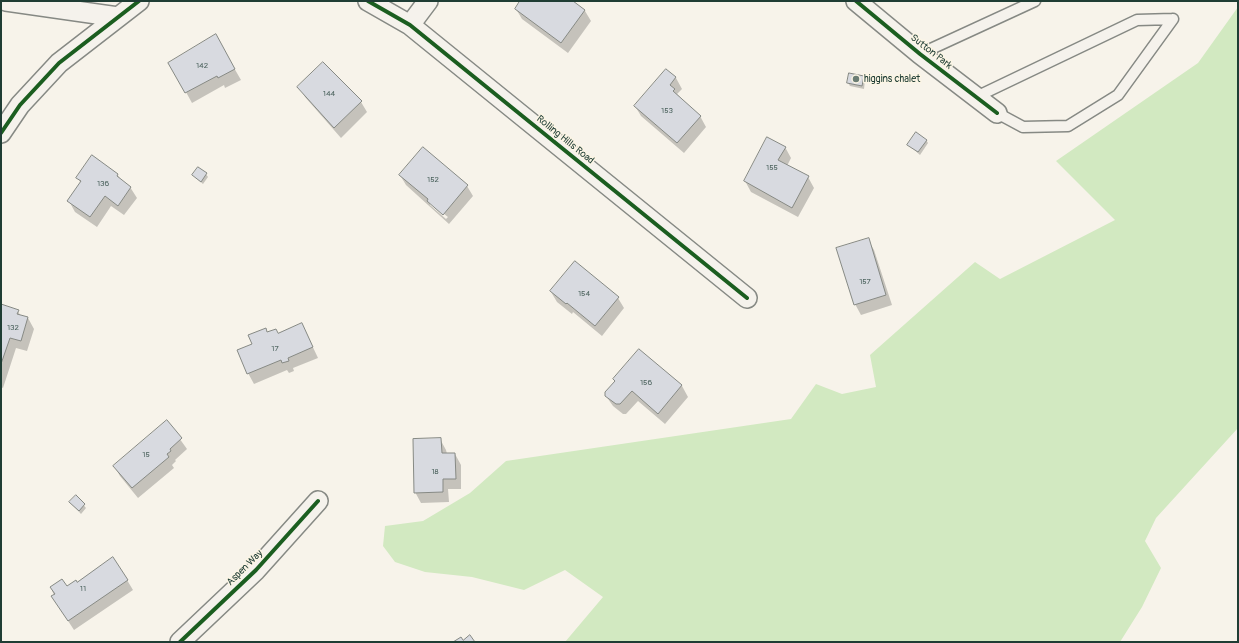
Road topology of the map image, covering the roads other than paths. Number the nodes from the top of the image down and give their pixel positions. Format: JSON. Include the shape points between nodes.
{"nodes":[{"id":1,"x":6,"y":1,"type":"edge"},
{"id":2,"x":139,"y":1,"type":"edge"},
{"id":3,"x":368,"y":1,"type":"edge"},
{"id":4,"x":428,"y":1,"type":"edge"},
{"id":5,"x":1035,"y":1,"type":"edge"},
{"id":6,"x":864,"y":3,"type":"edge"},
{"id":7,"x":118,"y":17,"type":"junction"},
{"id":8,"x":410,"y":25,"type":"junction"},
{"id":9,"x":920,"y":54,"type":"junction"},
{"id":10,"x":976,"y":97,"type":"junction"},
{"id":11,"x":998,"y":114,"type":"joint"},
{"id":12,"x":1,"y":133,"type":"edge"},
{"id":13,"x":747,"y":298,"type":"dead end"},
{"id":14,"x":318,"y":501,"type":"dead end"},
{"id":15,"x":180,"y":642,"type":"edge"}],
"edges":[{"from":1,"to":7,"type":"street"},
{"from":2,"to":7,"type":"street"},
{"from":3,"to":8,"type":"street","name":"Rolling Hills Road"},
{"from":4,"to":8,"type":"street"},
{"from":5,"to":9,"type":"lane"},
{"from":6,"to":9,"type":"street","name":"Sutton Park"},
{"from":7,"to":12,"type":"street","via":[[59,63],[20,106]]},
{"from":8,"to":13,"type":"street","name":"Rolling Hills Road"},
{"from":9,"to":10,"type":"street","name":"Sutton Park"},
{"from":10,"to":11,"type":"street","name":"Sutton Park"},
{"from":10,"to":11,"type":"lane","via":[[1137,20],[1173,19],[1118,95],[1068,126],[1022,127]]},
{"from":14,"to":15,"type":"street","name":"Aspen Way","via":[[256,570]]}]}
